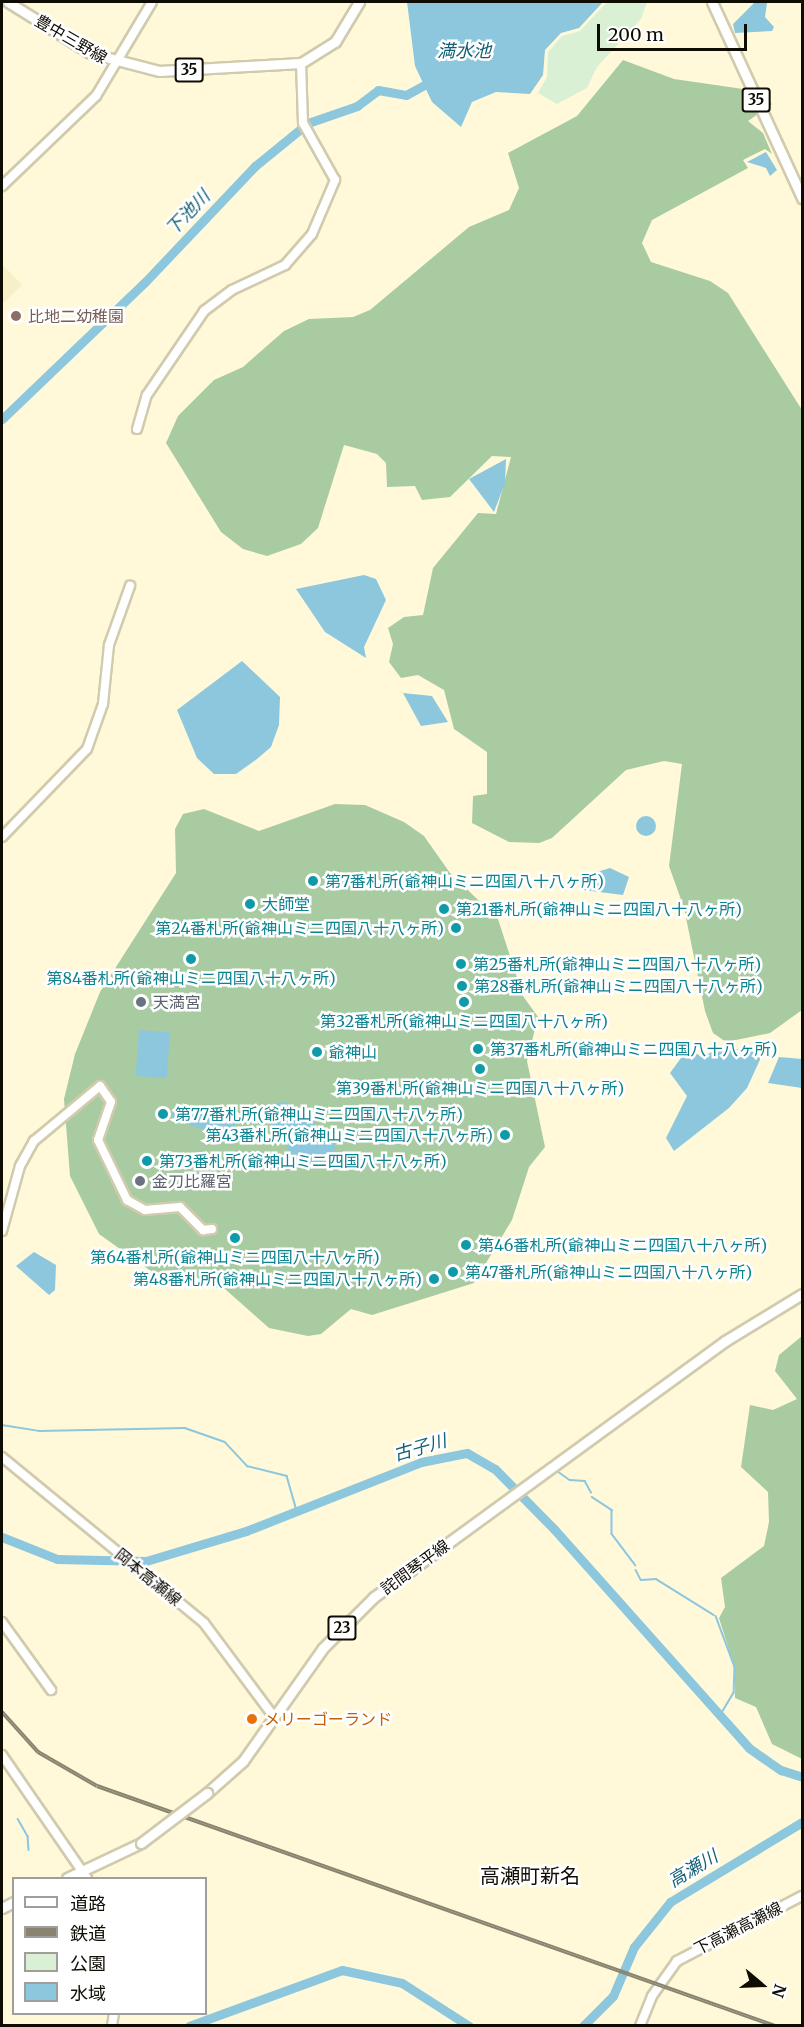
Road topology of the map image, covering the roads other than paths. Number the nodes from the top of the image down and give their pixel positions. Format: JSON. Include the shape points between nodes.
{"nodes":[{"id":1,"x":8,"y":2,"type":"edge"},
{"id":2,"x":152,"y":2,"type":"edge"},
{"id":3,"x":359,"y":2,"type":"edge"},
{"id":4,"x":712,"y":2,"type":"edge"},
{"id":5,"x":301,"y":63,"type":"junction"},
{"id":6,"x":116,"y":64,"type":"junction"},
{"id":7,"x":2,"y":186,"type":"edge"},
{"id":8,"x":802,"y":198,"type":"edge"},
{"id":9,"x":137,"y":429,"type":"dead end"},
{"id":10,"x":130,"y":586,"type":"dead end"},
{"id":11,"x":2,"y":837,"type":"edge"},
{"id":12,"x":212,"y":1229,"type":"dead end"},
{"id":13,"x":2,"y":1231,"type":"edge"},
{"id":14,"x":802,"y":1294,"type":"edge"},
{"id":15,"x":2,"y":1458,"type":"edge"},
{"id":16,"x":2,"y":1622,"type":"edge"},
{"id":17,"x":51,"y":1690,"type":"dead end"},
{"id":18,"x":274,"y":1717,"type":"junction"},
{"id":19,"x":2,"y":1755,"type":"edge"},
{"id":20,"x":85,"y":1875,"type":"edge"},
{"id":21,"x":802,"y":1896,"type":"edge"},
{"id":22,"x":640,"y":2025,"type":"edge"}],
"edges":[{"from":1,"to":6,"type":"main road","name":"豊中三野線","number":"35"},
{"from":2,"to":6,"type":"street"},
{"from":3,"to":5,"type":"main road","name":"豊中三野線","number":"35","via":[[335,42]]},
{"from":4,"to":8,"type":"main road","number":"35"},
{"from":5,"to":6,"type":"main road","name":"豊中三野線","number":"35","via":[[159,71]]},
{"from":5,"to":9,"type":"street","via":[[303,123],[335,180],[312,234],[285,265],[232,290],[204,311],[147,395]]},
{"from":6,"to":7,"type":"street","via":[[96,96]]},
{"from":10,"to":11,"type":"street","via":[[109,645],[103,704],[87,749]]},
{"from":12,"to":13,"type":"street","via":[[203,1230],[180,1207],[145,1210],[127,1200],[98,1140],[111,1102],[100,1086],[34,1141],[20,1166]]},
{"from":14,"to":18,"type":"main road","name":"詫間琴平線","number":"23","via":[[759,1318],[522,1488],[349,1620]]},
{"from":15,"to":18,"type":"street","name":"岡本高瀬線","via":[[204,1623]]},
{"from":16,"to":17,"type":"street"},
{"from":18,"to":20,"type":"main road","name":"詫間琴平線","number":"23","bridge":true,"via":[[243,1761],[207,1793],[141,1843]]},
{"from":19,"to":20,"type":"street"},
{"from":21,"to":22,"type":"street","name":"下高瀬高瀬線","via":[[677,1961],[655,1990]]}]}
